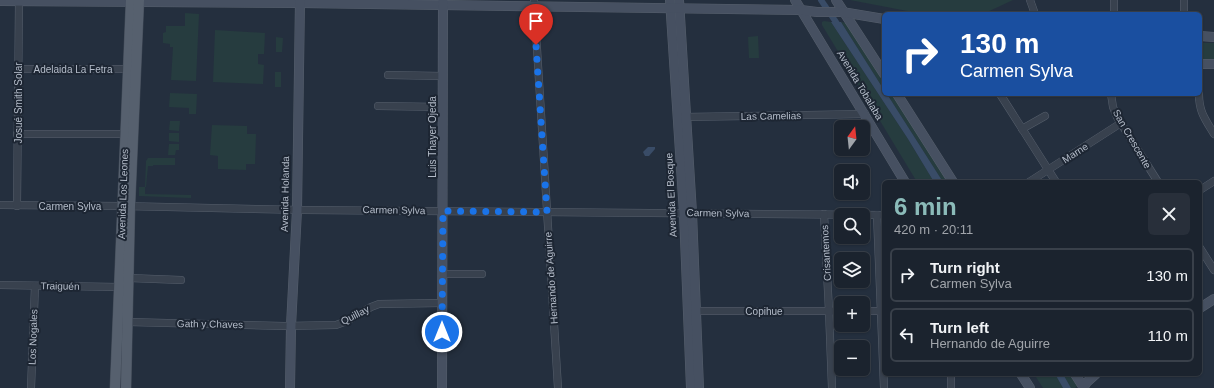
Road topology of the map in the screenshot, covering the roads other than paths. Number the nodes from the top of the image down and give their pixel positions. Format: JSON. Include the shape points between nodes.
{"nodes":[{"id":1,"x":794,"y":0,"type":"edge"},
{"id":2,"x":1030,"y":0,"type":"edge"},
{"id":3,"x":1114,"y":0,"type":"edge"},
{"id":4,"x":1184,"y":0,"type":"edge"},
{"id":5,"x":0,"y":1,"type":"edge"},
{"id":6,"x":18,"y":1,"type":"junction"},
{"id":7,"x":135,"y":1,"type":"edge"},
{"id":8,"x":300,"y":1,"type":"edge"},
{"id":9,"x":443,"y":2,"type":"edge"},
{"id":10,"x":534,"y":3,"type":"edge"},
{"id":11,"x":675,"y":4,"type":"edge"},
{"id":12,"x":832,"y":9,"type":"edge"},
{"id":13,"x":801,"y":10,"type":"junction"},
{"id":14,"x":1034,"y":12,"type":"edge"},
{"id":15,"x":1114,"y":12,"type":"edge"},
{"id":16,"x":1184,"y":12,"type":"edge"},
{"id":17,"x":882,"y":19,"type":"edge"},
{"id":18,"x":1202,"y":36,"type":"edge"},
{"id":19,"x":1214,"y":37,"type":"edge"},
{"id":20,"x":1202,"y":64,"type":"edge"},
{"id":21,"x":1214,"y":64,"type":"edge"},
{"id":22,"x":18,"y":69,"type":"junction"},
{"id":23,"x":128,"y":69,"type":"junction"},
{"id":24,"x":882,"y":72,"type":"edge"},
{"id":25,"x":388,"y":75,"type":"dead end"},
{"id":26,"x":443,"y":76,"type":"junction"},
{"id":27,"x":898,"y":96,"type":"edge"},
{"id":28,"x":1001,"y":96,"type":"edge"},
{"id":29,"x":1111,"y":96,"type":"edge"},
{"id":30,"x":1199,"y":96,"type":"edge"},
{"id":31,"x":378,"y":106,"type":"dead end"},
{"id":32,"x":443,"y":107,"type":"junction"},
{"id":33,"x":864,"y":114,"type":"junction"},
{"id":34,"x":1045,"y":116,"type":"dead end"},
{"id":35,"x":682,"y":117,"type":"junction"},
{"id":36,"x":1121,"y":123,"type":"junction"},
{"id":37,"x":1022,"y":129,"type":"junction"},
{"id":38,"x":17,"y":134,"type":"junction"},
{"id":39,"x":125,"y":134,"type":"junction"},
{"id":40,"x":1214,"y":134,"type":"edge"},
{"id":41,"x":1048,"y":170,"type":"junction"},
{"id":42,"x":904,"y":180,"type":"edge"},
{"id":43,"x":953,"y":180,"type":"edge"},
{"id":44,"x":1032,"y":180,"type":"edge"},
{"id":45,"x":1055,"y":180,"type":"edge"},
{"id":46,"x":1157,"y":180,"type":"edge"},
{"id":47,"x":1214,"y":181,"type":"edge"},
{"id":48,"x":1202,"y":189,"type":"edge"},
{"id":49,"x":0,"y":205,"type":"edge"},
{"id":50,"x":17,"y":206,"type":"junction"},
{"id":51,"x":126,"y":206,"type":"junction"},
{"id":52,"x":296,"y":210,"type":"junction"},
{"id":53,"x":443,"y":211,"type":"junction"},
{"id":54,"x":547,"y":212,"type":"junction"},
{"id":55,"x":688,"y":213,"type":"junction"},
{"id":56,"x":824,"y":214,"type":"junction"},
{"id":57,"x":880,"y":215,"type":"edge"},
{"id":58,"x":1202,"y":251,"type":"edge"},
{"id":59,"x":1214,"y":270,"type":"edge"},
{"id":60,"x":442,"y":274,"type":"junction"},
{"id":61,"x":482,"y":274,"type":"dead end"},
{"id":62,"x":129,"y":278,"type":"junction"},
{"id":63,"x":181,"y":280,"type":"dead end"},
{"id":64,"x":0,"y":285,"type":"edge"},
{"id":65,"x":35,"y":286,"type":"junction"},
{"id":66,"x":119,"y":287,"type":"junction"},
{"id":67,"x":1214,"y":299,"type":"edge"},
{"id":68,"x":442,"y":304,"type":"junction"},
{"id":69,"x":1202,"y":307,"type":"edge"},
{"id":70,"x":692,"y":311,"type":"junction"},
{"id":71,"x":829,"y":311,"type":"junction"},
{"id":72,"x":834,"y":311,"type":"edge"},
{"id":73,"x":870,"y":311,"type":"edge"},
{"id":74,"x":882,"y":311,"type":"edge"},
{"id":75,"x":128,"y":322,"type":"junction"},
{"id":76,"x":291,"y":326,"type":"junction"},
{"id":77,"x":884,"y":376,"type":"edge"},
{"id":78,"x":950,"y":376,"type":"edge"},
{"id":79,"x":1022,"y":376,"type":"edge"},
{"id":80,"x":1076,"y":376,"type":"edge"},
{"id":81,"x":1094,"y":376,"type":"edge"},
{"id":82,"x":31,"y":388,"type":"edge"},
{"id":83,"x":115,"y":388,"type":"edge"},
{"id":84,"x":126,"y":388,"type":"edge"},
{"id":85,"x":290,"y":388,"type":"edge"},
{"id":86,"x":442,"y":388,"type":"edge"},
{"id":87,"x":558,"y":388,"type":"edge"},
{"id":88,"x":691,"y":388,"type":"edge"},
{"id":89,"x":699,"y":388,"type":"edge"},
{"id":90,"x":832,"y":388,"type":"edge"},
{"id":91,"x":884,"y":388,"type":"edge"},
{"id":92,"x":951,"y":388,"type":"edge"},
{"id":93,"x":1028,"y":388,"type":"edge"},
{"id":94,"x":1083,"y":388,"type":"edge"}],
"edges":[{"from":1,"to":13,"type":"street","name":"Avenida Tobalaba"},
{"from":2,"to":14,"type":"street"},
{"from":3,"to":15,"type":"street"},
{"from":4,"to":16,"type":"street"},
{"from":5,"to":6,"type":"street"},
{"from":6,"to":7,"type":"street"},
{"from":6,"to":22,"type":"street","name":"Josué Smith Solar"},
{"from":7,"to":8,"type":"street"},
{"from":7,"to":23,"type":"main road","name":"Avenida Los Leones"},
{"from":7,"to":51,"type":"main road","name":"Avenida Los Leones"},
{"from":8,"to":9,"type":"street"},
{"from":8,"to":52,"type":"street","name":"Avenida Holanda"},
{"from":9,"to":10,"type":"street"},
{"from":9,"to":26,"type":"street","name":"Luis Thayer Ojeda"},
{"from":10,"to":11,"type":"street"},
{"from":10,"to":54,"type":"street","name":"Hernando de Aguirre"},
{"from":11,"to":13,"type":"street"},
{"from":11,"to":35,"type":"street","name":"Avenida El Bosque"},
{"from":12,"to":13,"type":"street"},
{"from":12,"to":17,"type":"street"},
{"from":12,"to":24,"type":"street"},
{"from":13,"to":33,"type":"street","name":"Avenida Tobalaba"},
{"from":18,"to":19,"type":"street"},
{"from":20,"to":21,"type":"street"},
{"from":22,"to":23,"type":"street","name":"Adelaida La Fetra"},
{"from":22,"to":38,"type":"street","name":"Josué Smith Solar"},
{"from":23,"to":39,"type":"main road","name":"Avenida Los Leones"},
{"from":25,"to":26,"type":"street"},
{"from":26,"to":32,"type":"street","name":"Luis Thayer Ojeda"},
{"from":27,"to":43,"type":"street"},
{"from":28,"to":37,"type":"street"},
{"from":29,"to":36,"type":"street","name":"San Crescente","via":[[1113,107]]},
{"from":30,"to":40,"type":"street","via":[[1202,114]]},
{"from":31,"to":32,"type":"street"},
{"from":32,"to":53,"type":"street","name":"Luis Thayer Ojeda"},
{"from":33,"to":35,"type":"street","name":"Las Camelias"},
{"from":33,"to":42,"type":"street","name":"Avenida Tobalaba"},
{"from":34,"to":37,"type":"street"},
{"from":35,"to":55,"type":"street","name":"Avenida El Bosque"},
{"from":36,"to":41,"type":"street","name":"Marne"},
{"from":36,"to":46,"type":"street","name":"San Crescente"},
{"from":37,"to":41,"type":"street"},
{"from":38,"to":39,"type":"street"},
{"from":38,"to":50,"type":"street","name":"Josué Smith Solar"},
{"from":39,"to":51,"type":"main road","name":"Avenida Los Leones"},
{"from":41,"to":44,"type":"street","name":"Marne"},
{"from":41,"to":45,"type":"street"},
{"from":47,"to":48,"type":"street"},
{"from":49,"to":50,"type":"street","name":"Carmen Sylva"},
{"from":50,"to":51,"type":"street","name":"Carmen Sylva"},
{"from":51,"to":52,"type":"street","name":"Carmen Sylva"},
{"from":51,"to":62,"type":"main road","name":"Avenida Los Leones"},
{"from":51,"to":66,"type":"main road","name":"Avenida Los Leones"},
{"from":52,"to":53,"type":"street","name":"Carmen Sylva"},
{"from":52,"to":76,"type":"street","name":"Avenida Holanda"},
{"from":53,"to":54,"type":"street","name":"Carmen Sylva"},
{"from":53,"to":60,"type":"street","name":"Luis Thayer Ojeda"},
{"from":54,"to":55,"type":"street","name":"Carmen Sylva"},
{"from":54,"to":87,"type":"street","name":"Hernando de Aguirre"},
{"from":55,"to":56,"type":"street","name":"Carmen Sylva"},
{"from":55,"to":70,"type":"street","name":"Avenida El Bosque"},
{"from":56,"to":57,"type":"street","name":"Carmen Sylva"},
{"from":56,"to":71,"type":"street","name":"Crisantemos"},
{"from":57,"to":74,"type":"street"},
{"from":58,"to":59,"type":"street"},
{"from":60,"to":61,"type":"street"},
{"from":60,"to":68,"type":"street","name":"Luis Thayer Ojeda"},
{"from":62,"to":63,"type":"street"},
{"from":62,"to":75,"type":"main road","name":"Avenida Los Leones"},
{"from":64,"to":65,"type":"street","name":"Traiguén"},
{"from":65,"to":66,"type":"street","name":"Traiguén"},
{"from":65,"to":82,"type":"street","name":"Los Nogales"},
{"from":66,"to":83,"type":"main road","name":"Avenida Los Leones"},
{"from":67,"to":69,"type":"street"},
{"from":68,"to":76,"type":"street","name":"Quillay","via":[[379,304],[336,325]]},
{"from":68,"to":86,"type":"street","name":"Luis Thayer Ojeda"},
{"from":70,"to":71,"type":"street","name":"Copihue"},
{"from":70,"to":88,"type":"street","name":"Avenida El Bosque"},
{"from":70,"to":89,"type":"street","name":"Avenida El Bosque"},
{"from":71,"to":72,"type":"street","name":"Copihue"},
{"from":71,"to":90,"type":"street","name":"Crisantemos"},
{"from":73,"to":74,"type":"street"},
{"from":75,"to":76,"type":"street","name":"Gath y Chaves"},
{"from":75,"to":84,"type":"main road","name":"Avenida Los Leones"},
{"from":76,"to":85,"type":"street","name":"Avenida Holanda"},
{"from":77,"to":91,"type":"street"},
{"from":78,"to":92,"type":"street"},
{"from":79,"to":93,"type":"street"},
{"from":80,"to":94,"type":"street"},
{"from":81,"to":94,"type":"street"}]}
